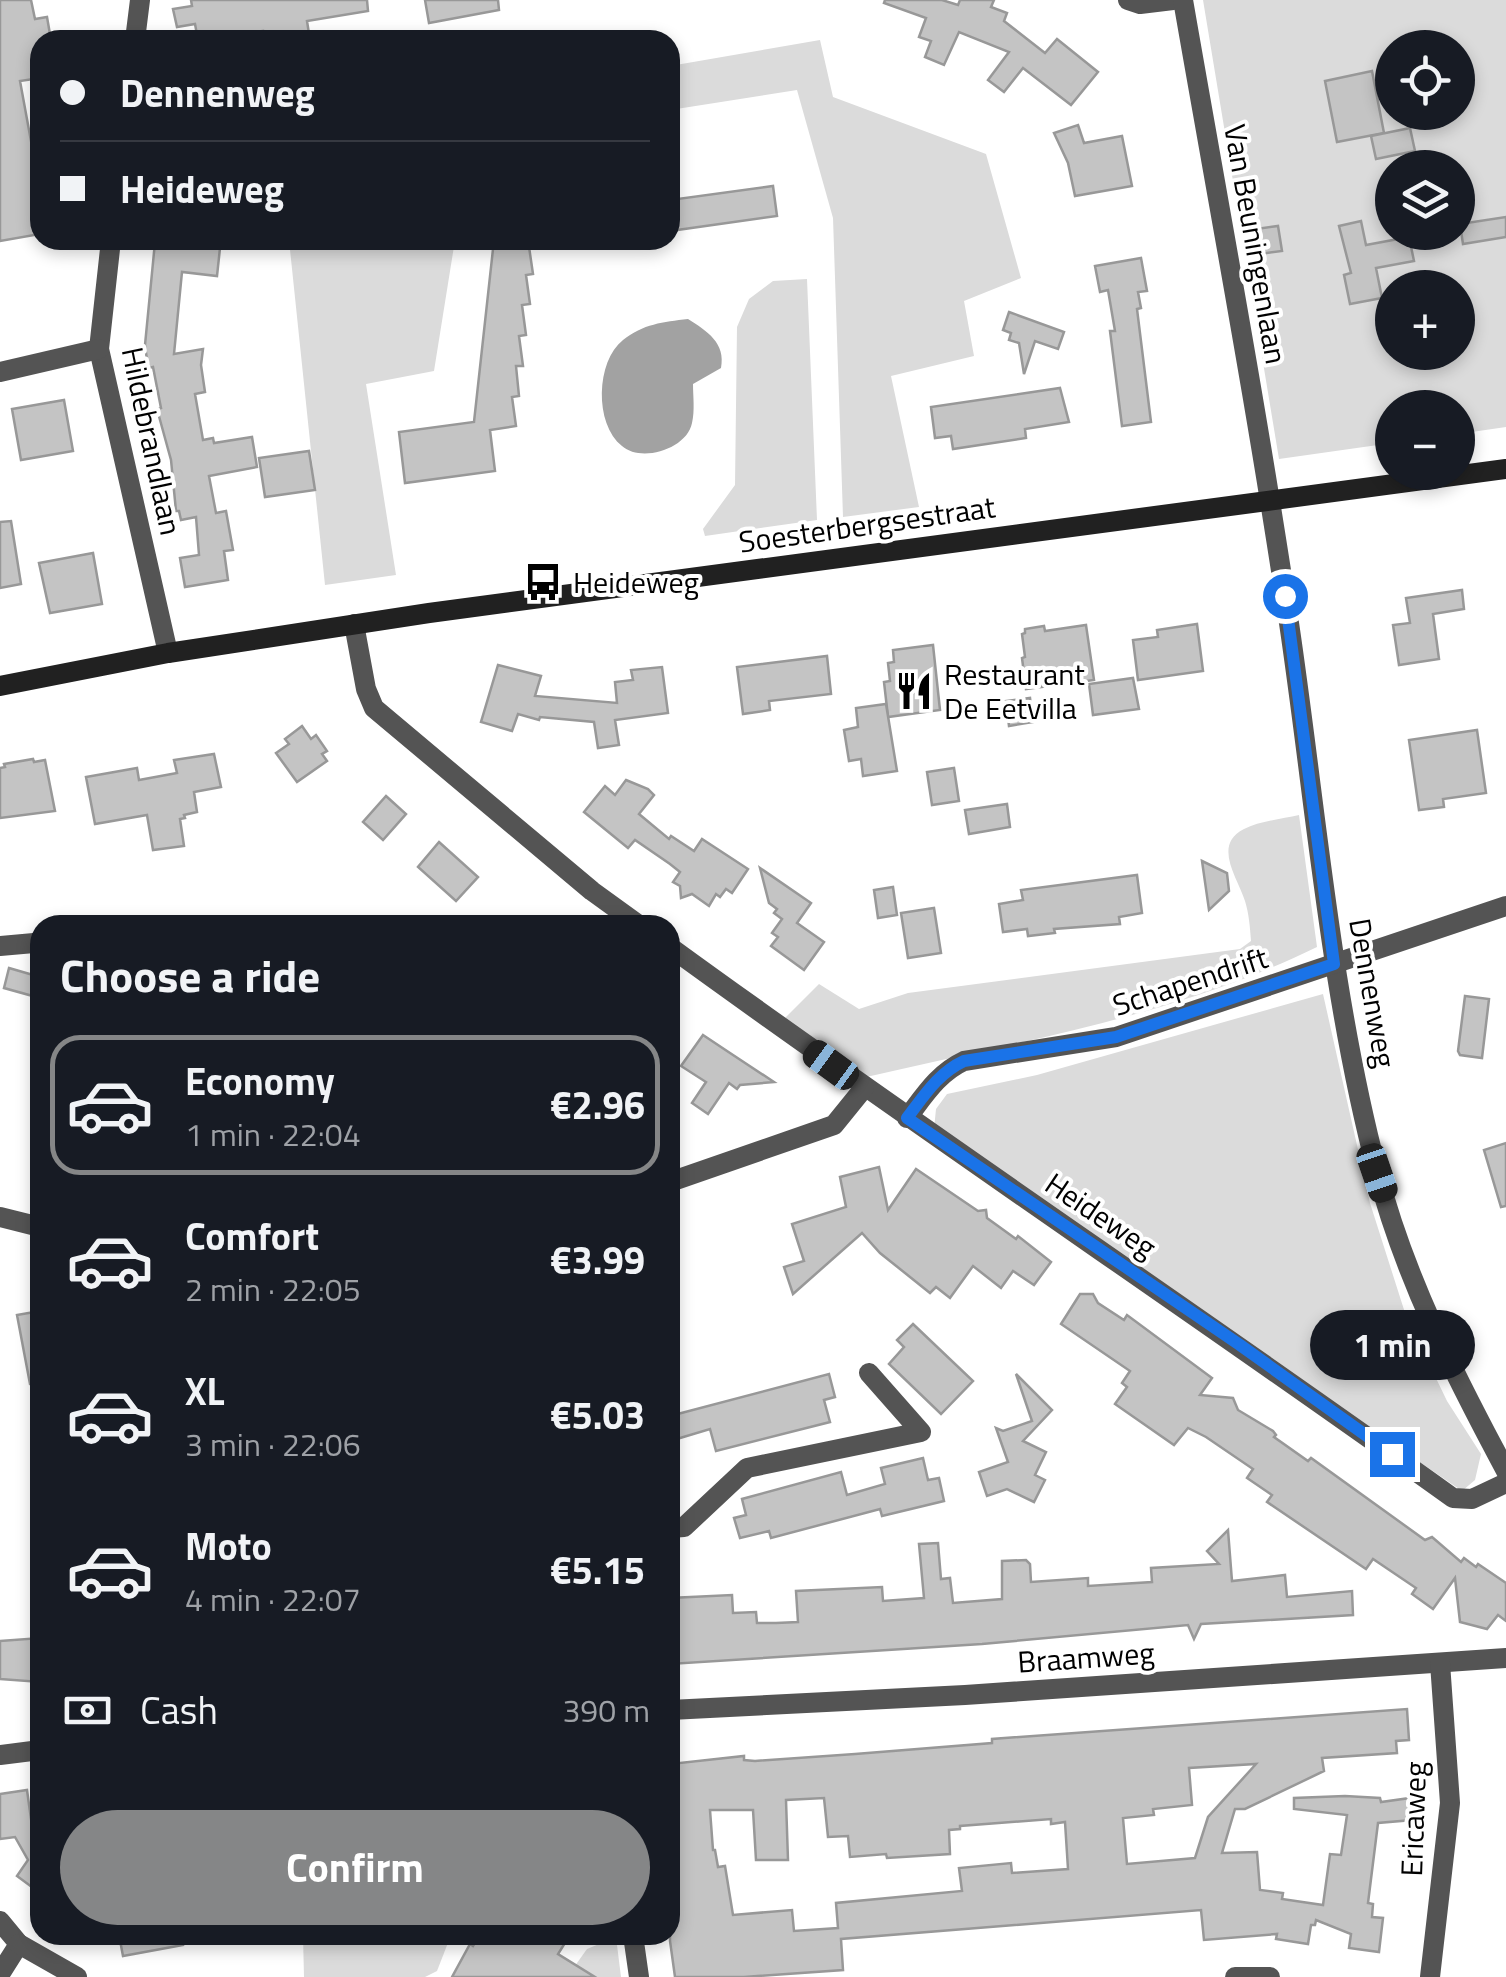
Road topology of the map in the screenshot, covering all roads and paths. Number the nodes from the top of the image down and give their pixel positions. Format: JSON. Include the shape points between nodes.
{"nodes":[{"id":1,"x":140,"y":0,"type":"edge"},
{"id":2,"x":1128,"y":0,"type":"edge"},
{"id":3,"x":1173,"y":0,"type":"edge"},
{"id":4,"x":1182,"y":0,"type":"edge"},
{"id":5,"x":136,"y":30,"type":"edge"},
{"id":6,"x":111,"y":250,"type":"edge"},
{"id":7,"x":99,"y":349,"type":"junction"},
{"id":8,"x":0,"y":372,"type":"edge"},
{"id":9,"x":1506,"y":469,"type":"edge"},
{"id":10,"x":1270,"y":499,"type":"junction"},
{"id":11,"x":354,"y":624,"type":"junction"},
{"id":12,"x":168,"y":653,"type":"junction"},
{"id":13,"x":0,"y":686,"type":"edge"},
{"id":14,"x":1506,"y":906,"type":"edge"},
{"id":15,"x":626,"y":915,"type":"edge"},
{"id":16,"x":30,"y":943,"type":"edge"},
{"id":17,"x":0,"y":946,"type":"edge"},
{"id":18,"x":680,"y":955,"type":"edge"},
{"id":19,"x":1334,"y":964,"type":"junction"},
{"id":20,"x":864,"y":1088,"type":"junction"},
{"id":21,"x":907,"y":1118,"type":"junction"},
{"id":22,"x":680,"y":1179,"type":"edge"},
{"id":23,"x":0,"y":1217,"type":"edge"},
{"id":24,"x":30,"y":1224,"type":"edge"},
{"id":25,"x":869,"y":1372,"type":"dead end"},
{"id":26,"x":1506,"y":1472,"type":"edge"},
{"id":27,"x":1506,"y":1483,"type":"edge"},
{"id":28,"x":680,"y":1527,"type":"edge"},
{"id":29,"x":1506,"y":1658,"type":"edge"},
{"id":30,"x":1440,"y":1663,"type":"junction"},
{"id":31,"x":680,"y":1709,"type":"edge"},
{"id":32,"x":30,"y":1751,"type":"edge"},
{"id":33,"x":0,"y":1755,"type":"edge"},
{"id":34,"x":0,"y":1921,"type":"edge"},
{"id":35,"x":19,"y":1944,"type":"junction"},
{"id":36,"x":635,"y":1945,"type":"edge"},
{"id":37,"x":0,"y":1974,"type":"edge"},
{"id":38,"x":77,"y":1977,"type":"edge"},
{"id":39,"x":639,"y":1977,"type":"edge"},
{"id":40,"x":1236,"y":1977,"type":"edge"},
{"id":41,"x":1270,"y":1977,"type":"edge"},
{"id":42,"x":1430,"y":1977,"type":"edge"}],
"edges":[{"from":1,"to":5,"type":"street"},
{"from":2,"to":3,"type":"street"},
{"from":4,"to":10,"type":"street","name":"Van Beuningenlaan"},
{"from":6,"to":7,"type":"street","name":"Hildebrandlaan"},
{"from":7,"to":8,"type":"street"},
{"from":7,"to":12,"type":"street","name":"Hildebrandlaan"},
{"from":9,"to":10,"type":"main road","name":"Soesterbergsestraat"},
{"from":10,"to":11,"type":"main road","name":"Soesterbergsestraat"},
{"from":10,"to":19,"type":"street","name":"Dennenweg"},
{"from":11,"to":12,"type":"main road","name":"Soesterbergsestraat"},
{"from":11,"to":15,"type":"street","via":[[374,708]]},
{"from":12,"to":13,"type":"main road","name":"Soesterbergsestraat"},
{"from":14,"to":19,"type":"street","name":"Schapendrift"},
{"from":16,"to":17,"type":"street"},
{"from":18,"to":20,"type":"street","name":"Heideweg"},
{"from":19,"to":21,"type":"street","name":"Schapendrift","via":[[1116,1037],[964,1061],[948,1068]]},
{"from":19,"to":26,"type":"street","name":"Dennenweg","via":[[1377,1173],[1422,1304]]},
{"from":20,"to":21,"type":"street","name":"Heideweg"},
{"from":20,"to":22,"type":"street","via":[[834,1125]]},
{"from":21,"to":27,"type":"street","name":"Heideweg","via":[[1453,1498],[1472,1499]]},
{"from":23,"to":24,"type":"street"},
{"from":25,"to":28,"type":"street","via":[[922,1432],[747,1468]]},
{"from":29,"to":30,"type":"street","name":"Braamweg"},
{"from":30,"to":31,"type":"street","name":"Braamweg"},
{"from":30,"to":42,"type":"street","name":"Ericaweg","via":[[1450,1803]]},
{"from":32,"to":33,"type":"street"},
{"from":34,"to":35,"type":"street"},
{"from":35,"to":37,"type":"street"},
{"from":35,"to":38,"type":"street"},
{"from":36,"to":39,"type":"street"},
{"from":40,"to":41,"type":"street"}]}
